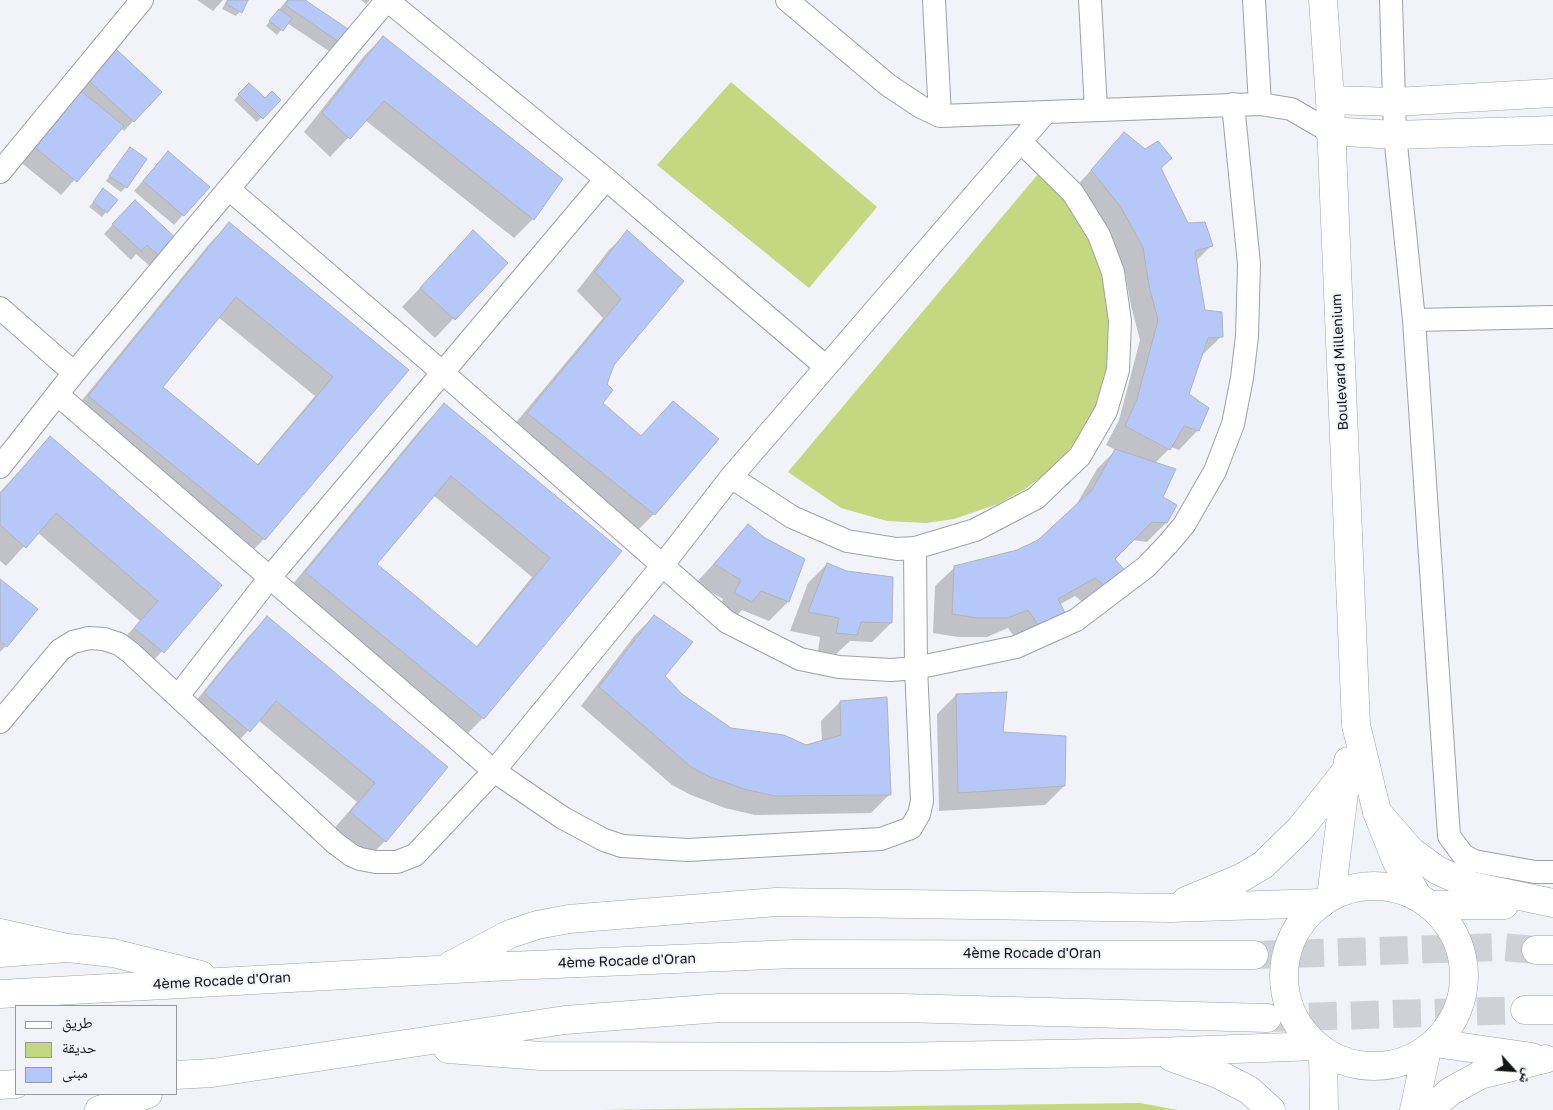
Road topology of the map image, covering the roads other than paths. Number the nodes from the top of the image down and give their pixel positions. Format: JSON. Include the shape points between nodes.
{"nodes":[{"id":1,"x":142,"y":0,"type":"edge"},
{"id":2,"x":387,"y":0,"type":"edge"},
{"id":3,"x":786,"y":0,"type":"edge"},
{"id":4,"x":934,"y":0,"type":"edge"},
{"id":5,"x":1090,"y":0,"type":"edge"},
{"id":6,"x":1254,"y":0,"type":"edge"},
{"id":7,"x":1323,"y":0,"type":"edge"},
{"id":8,"x":1391,"y":0,"type":"edge"},
{"id":9,"x":1553,"y":93,"type":"edge"},
{"id":10,"x":1330,"y":100,"type":"junction"},
{"id":11,"x":1395,"y":102,"type":"junction"},
{"id":12,"x":1233,"y":104,"type":"junction"},
{"id":13,"x":1260,"y":104,"type":"junction"},
{"id":14,"x":1096,"y":109,"type":"junction"},
{"id":15,"x":1291,"y":109,"type":"junction"},
{"id":16,"x":1046,"y":112,"type":"junction"},
{"id":17,"x":940,"y":116,"type":"junction"},
{"id":18,"x":1553,"y":130,"type":"edge"},
{"id":19,"x":1329,"y":131,"type":"junction"},
{"id":20,"x":1396,"y":135,"type":"junction"},
{"id":21,"x":1020,"y":142,"type":"junction"},
{"id":22,"x":0,"y":172,"type":"edge"},
{"id":23,"x":606,"y":180,"type":"junction"},
{"id":24,"x":230,"y":190,"type":"junction"},
{"id":25,"x":0,"y":308,"type":"edge"},
{"id":26,"x":1553,"y":317,"type":"edge"},
{"id":27,"x":1414,"y":320,"type":"junction"},
{"id":28,"x":825,"y":366,"type":"junction"},
{"id":29,"x":442,"y":372,"type":"junction"},
{"id":30,"x":74,"y":373,"type":"junction"},
{"id":31,"x":58,"y":395,"type":"junction"},
{"id":32,"x":0,"y":467,"type":"edge"},
{"id":33,"x":731,"y":477,"type":"junction"},
{"id":34,"x":915,"y":548,"type":"junction"},
{"id":35,"x":662,"y":566,"type":"junction"},
{"id":36,"x":271,"y":576,"type":"junction"},
{"id":37,"x":916,"y":668,"type":"junction"},
{"id":38,"x":178,"y":696,"type":"junction"},
{"id":39,"x":0,"y":722,"type":"edge"},
{"id":40,"x":1356,"y":725,"type":"junction"},
{"id":41,"x":494,"y":771,"type":"junction"},
{"id":42,"x":1346,"y":772,"type":"junction"},
{"id":43,"x":1377,"y":812,"type":"junction"},
{"id":44,"x":1553,"y":872,"type":"edge"},
{"id":45,"x":1326,"y":900,"type":"junction"},
{"id":46,"x":1424,"y":901,"type":"junction"},
{"id":47,"x":1553,"y":903,"type":"edge"},
{"id":48,"x":1171,"y":908,"type":"junction"},
{"id":49,"x":0,"y":933,"type":"edge"},
{"id":50,"x":68,"y":948,"type":"junction"},
{"id":51,"x":0,"y":953,"type":"edge"},
{"id":52,"x":1254,"y":955,"type":"tunnel mouth"},
{"id":53,"x":439,"y":971,"type":"junction"},
{"id":54,"x":224,"y":981,"type":"junction"},
{"id":55,"x":0,"y":994,"type":"edge"},
{"id":56,"x":1525,"y":1010,"type":"tunnel mouth"},
{"id":57,"x":1553,"y":1010,"type":"edge"},
{"id":58,"x":1267,"y":1018,"type":"tunnel mouth"},
{"id":59,"x":400,"y":1046,"type":"junction"},
{"id":60,"x":1431,"y":1046,"type":"junction"},
{"id":61,"x":1319,"y":1048,"type":"junction"},
{"id":62,"x":1155,"y":1052,"type":"junction"},
{"id":63,"x":1549,"y":1058,"type":"edge"},
{"id":64,"x":212,"y":1073,"type":"junction"},
{"id":65,"x":178,"y":1075,"type":"edge"},
{"id":66,"x":15,"y":1084,"type":"edge"},
{"id":67,"x":178,"y":1084,"type":"edge"},
{"id":68,"x":0,"y":1085,"type":"edge"},
{"id":69,"x":145,"y":1095,"type":"edge"},
{"id":70,"x":99,"y":1110,"type":"edge"},
{"id":71,"x":1271,"y":1110,"type":"edge"},
{"id":72,"x":1324,"y":1110,"type":"edge"},
{"id":73,"x":1414,"y":1110,"type":"edge"},
{"id":74,"x":1428,"y":1110,"type":"edge"}],
"edges":[{"from":1,"to":22,"type":"street"},
{"from":2,"to":23,"type":"street"},
{"from":2,"to":24,"type":"street"},
{"from":3,"to":17,"type":"street","via":[[888,85]]},
{"from":4,"to":17,"type":"street"},
{"from":5,"to":14,"type":"street"},
{"from":6,"to":13,"type":"street"},
{"from":7,"to":10,"type":"main road","name":"Boulevard Millenium"},
{"from":8,"to":11,"type":"street"},
{"from":9,"to":11,"type":"main road"},
{"from":10,"to":11,"type":"main road"},
{"from":10,"to":15,"type":"street"},
{"from":10,"to":19,"type":"main road","name":"Boulevard Millenium"},
{"from":11,"to":20,"type":"street"},
{"from":12,"to":13,"type":"street"},
{"from":12,"to":14,"type":"street"},
{"from":12,"to":37,"type":"street","via":[[1249,264],[1247,336],[1233,424],[1215,471],[1184,525],[1146,567],[1076,620],[1016,647]]},
{"from":13,"to":15,"type":"street"},
{"from":14,"to":16,"type":"street"},
{"from":15,"to":19,"type":"street"},
{"from":16,"to":17,"type":"street"},
{"from":16,"to":21,"type":"street"},
{"from":18,"to":20,"type":"main road"},
{"from":19,"to":20,"type":"main road"},
{"from":19,"to":40,"type":"main road","name":"Boulevard Millenium"},
{"from":20,"to":27,"type":"street"},
{"from":21,"to":28,"type":"street"},
{"from":21,"to":34,"type":"street","via":[[1073,193],[1099,235],[1113,272],[1120,321],[1118,370],[1106,411],[1080,456],[1036,498],[975,530]]},
{"from":23,"to":28,"type":"street"},
{"from":23,"to":29,"type":"street"},
{"from":24,"to":29,"type":"street"},
{"from":24,"to":30,"type":"street"},
{"from":25,"to":30,"type":"street"},
{"from":26,"to":27,"type":"street"},
{"from":27,"to":44,"type":"street","via":[[1449,836],[1463,855],[1474,861]]},
{"from":28,"to":33,"type":"street"},
{"from":29,"to":35,"type":"street"},
{"from":29,"to":36,"type":"street"},
{"from":30,"to":31,"type":"street"},
{"from":31,"to":32,"type":"street"},
{"from":31,"to":36,"type":"street"},
{"from":33,"to":34,"type":"street","via":[[792,516],[848,542],[897,549]]},
{"from":33,"to":35,"type":"street"},
{"from":34,"to":37,"type":"street"},
{"from":35,"to":37,"type":"street","via":[[727,622],[800,659],[839,668]]},
{"from":35,"to":41,"type":"street"},
{"from":36,"to":38,"type":"street"},
{"from":36,"to":41,"type":"street"},
{"from":37,"to":41,"type":"street","via":[[922,802],[911,828],[881,839],[688,850],[622,846],[563,818]]},
{"from":38,"to":39,"type":"street","via":[[119,644],[89,638],[60,650]]},
{"from":38,"to":41,"type":"street","via":[[335,843],[360,859],[396,862],[415,855]]},
{"from":40,"to":42,"type":"main road"},
{"from":40,"to":43,"type":"main road"},
{"from":42,"to":45,"type":"main road"},
{"from":42,"to":48,"type":"main road","via":[[1300,829],[1263,865]]},
{"from":43,"to":46,"type":"main road","via":[[1396,860]]},
{"from":43,"to":47,"type":"main road","via":[[1411,850],[1437,870],[1472,886]]},
{"from":45,"to":46,"type":"main road","via":[[1352,888],[1374,886],[1397,888]]},
{"from":45,"to":48,"type":"main road"},
{"from":45,"to":61,"type":"main road","via":[[1302,922],[1289,946],[1284,973],[1287,1000],[1298,1025]]},
{"from":46,"to":47,"type":"main road"},
{"from":46,"to":60,"type":"main road","via":[[1451,929],[1463,958],[1464,989],[1454,1018]]},
{"from":48,"to":53,"type":"main road","via":[[786,902],[673,910],[537,925],[510,934]]},
{"from":49,"to":50,"type":"main road"},
{"from":50,"to":51,"type":"main road"},
{"from":50,"to":54,"type":"main road","via":[[141,958]]},
{"from":52,"to":53,"type":"main road","name":"4ème Rocade d'Oran","via":[[794,954]]},
{"from":53,"to":54,"type":"main road","name":"4ème Rocade d'Oran"},
{"from":54,"to":55,"type":"main road","name":"4ème Rocade d'Oran"},
{"from":56,"to":57,"type":"main road"},
{"from":58,"to":59,"type":"main road","via":[[912,1008],[720,1008],[565,1020]]},
{"from":59,"to":62,"type":"main road","via":[[551,1056],[888,1057]]},
{"from":59,"to":64,"type":"main road"},
{"from":60,"to":61,"type":"main road","via":[[1403,1062],[1375,1067],[1348,1063]]},
{"from":60,"to":63,"type":"main road"},
{"from":60,"to":73,"type":"main road"},
{"from":61,"to":62,"type":"main road"},
{"from":61,"to":72,"type":"main road"},
{"from":62,"to":71,"type":"main road","via":[[1218,1074],[1249,1090]]},
{"from":63,"to":74,"type":"main road","via":[[1480,1075],[1451,1091]]},
{"from":64,"to":65,"type":"main road"},
{"from":64,"to":67,"type":"main road"},
{"from":66,"to":68,"type":"main road"},
{"from":69,"to":70,"type":"main road"}]}
